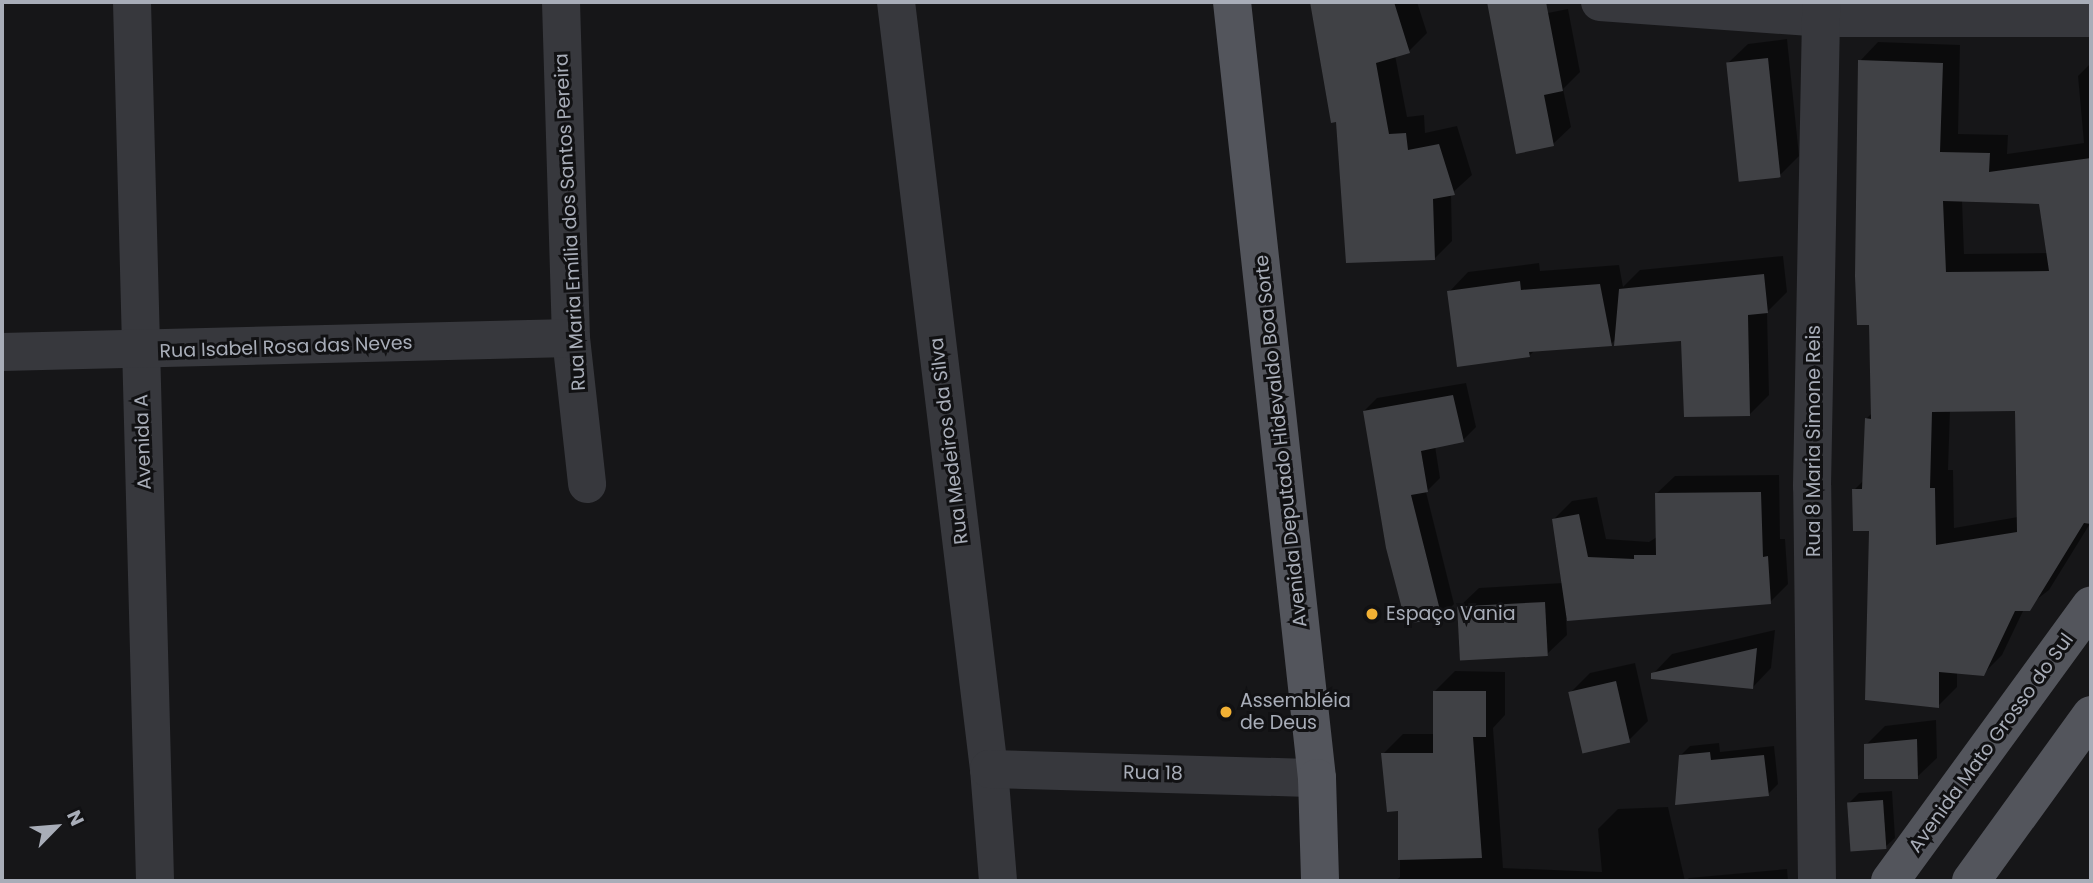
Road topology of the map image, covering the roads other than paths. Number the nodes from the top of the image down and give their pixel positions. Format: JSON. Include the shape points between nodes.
{"nodes":[{"id":1,"x":132,"y":2,"type":"edge"},
{"id":2,"x":561,"y":2,"type":"edge"},
{"id":3,"x":896,"y":2,"type":"edge"},
{"id":4,"x":1232,"y":2,"type":"edge"},
{"id":5,"x":1600,"y":2,"type":"edge"},
{"id":6,"x":1821,"y":10,"type":"edge"},
{"id":7,"x":2091,"y":18,"type":"edge"},
{"id":8,"x":571,"y":338,"type":"junction"},
{"id":9,"x":141,"y":351,"type":"junction"},
{"id":10,"x":2,"y":352,"type":"edge"},
{"id":11,"x":587,"y":484,"type":"dead end"},
{"id":12,"x":2091,"y":605,"type":"edge"},
{"id":13,"x":2091,"y":715,"type":"edge"},
{"id":14,"x":989,"y":769,"type":"junction"},
{"id":15,"x":1317,"y":778,"type":"junction"},
{"id":16,"x":155,"y":881,"type":"edge"},
{"id":17,"x":998,"y":881,"type":"edge"},
{"id":18,"x":1320,"y":881,"type":"edge"},
{"id":19,"x":1817,"y":881,"type":"edge"},
{"id":20,"x":1890,"y":881,"type":"edge"},
{"id":21,"x":1971,"y":881,"type":"edge"}],
"edges":[{"from":1,"to":9,"type":"street","name":"Avenida A"},
{"from":2,"to":8,"type":"street","name":"Rua Maria Emília dos Santos Pereira"},
{"from":3,"to":14,"type":"street","name":"Rua Medeiros da Silva"},
{"from":4,"to":15,"type":"main road","name":"Avenida Deputado Hidevaldo Boa Sorte"},
{"from":5,"to":6,"type":"street"},
{"from":6,"to":7,"type":"street"},
{"from":6,"to":19,"type":"street","name":"Rua 8 Maria Simone Reis","via":[[1812,486]]},
{"from":8,"to":9,"type":"street","name":"Rua Isabel Rosa das Neves"},
{"from":8,"to":11,"type":"street","name":"Rua Maria Emília dos Santos Pereira"},
{"from":9,"to":10,"type":"street","name":"Rua Isabel Rosa das Neves"},
{"from":9,"to":16,"type":"street","name":"Avenida A"},
{"from":12,"to":20,"type":"main road","name":"Avenida Mato Grosso do Sul"},
{"from":13,"to":21,"type":"main road"},
{"from":14,"to":15,"type":"street","name":"Rua 18"},
{"from":14,"to":17,"type":"street","name":"Rua Medeiros da Silva"},
{"from":15,"to":18,"type":"main road","name":"Avenida Deputado Hidevaldo Boa Sorte"}]}
